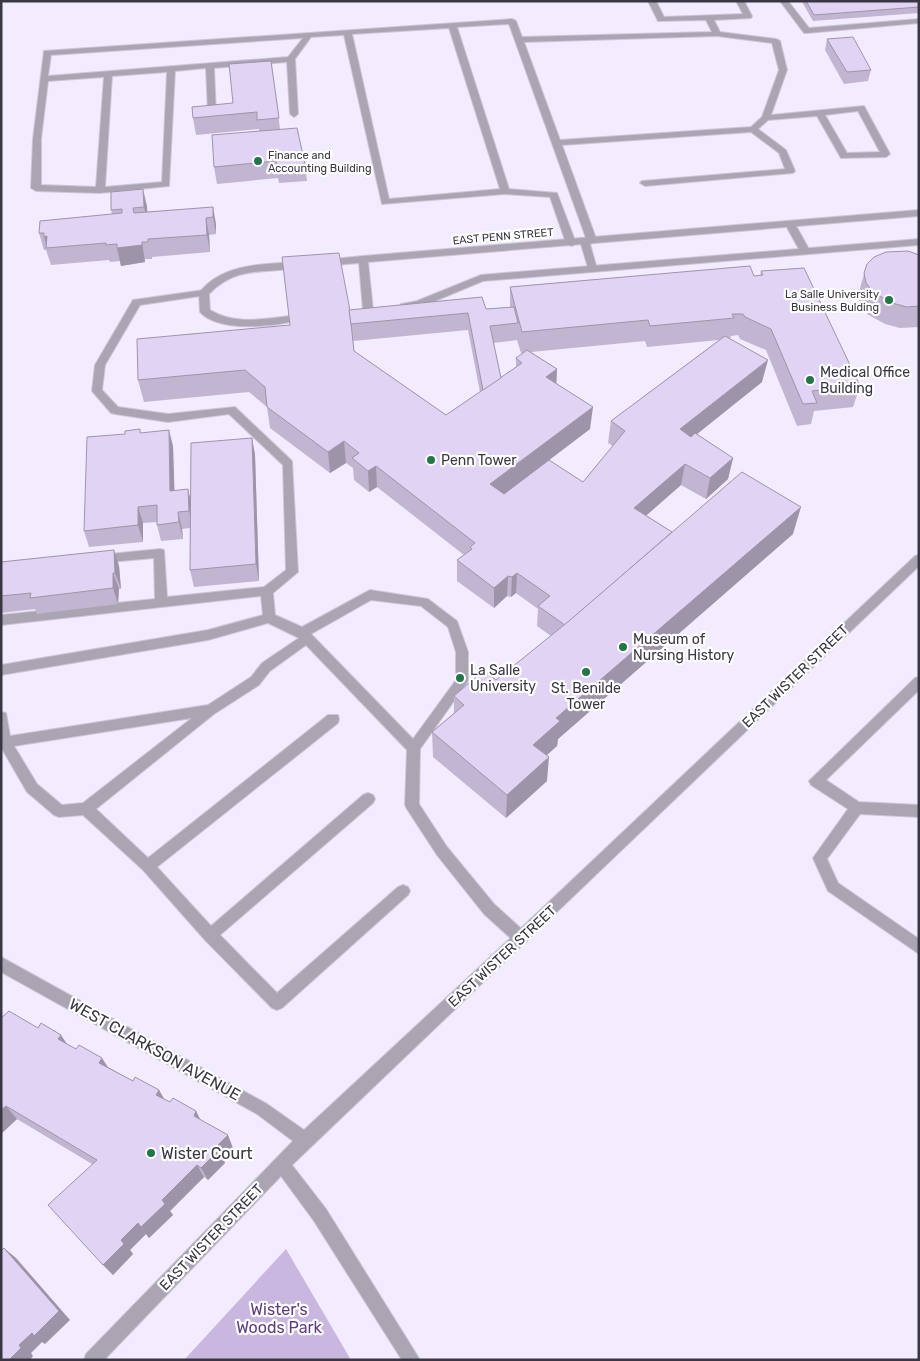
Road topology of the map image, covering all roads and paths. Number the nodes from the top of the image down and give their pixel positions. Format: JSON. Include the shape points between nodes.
{"nodes":[{"id":1,"x":652,"y":1,"type":"edge"},
{"id":2,"x":740,"y":1,"type":"edge"},
{"id":3,"x":784,"y":1,"type":"edge"},
{"id":4,"x":710,"y":18,"type":"junction"},
{"id":5,"x":919,"y":21,"type":"edge"},
{"id":6,"x":452,"y":25,"type":"junction"},
{"id":7,"x":348,"y":33,"type":"junction"},
{"id":8,"x":717,"y":34,"type":"junction"},
{"id":9,"x":309,"y":35,"type":"junction"},
{"id":10,"x":519,"y":40,"type":"junction"},
{"id":11,"x":291,"y":59,"type":"junction"},
{"id":12,"x":210,"y":66,"type":"junction"},
{"id":13,"x":171,"y":69,"type":"junction"},
{"id":14,"x":108,"y":74,"type":"junction"},
{"id":15,"x":44,"y":79,"type":"junction"},
{"id":16,"x":820,"y":113,"type":"junction"},
{"id":17,"x":212,"y":114,"type":"edge"},
{"id":18,"x":294,"y":114,"type":"dead end"},
{"id":19,"x":766,"y":118,"type":"junction"},
{"id":20,"x":753,"y":129,"type":"junction"},
{"id":21,"x":556,"y":143,"type":"junction"},
{"id":22,"x":646,"y":183,"type":"dead end"},
{"id":23,"x":100,"y":190,"type":"junction"},
{"id":24,"x":505,"y":192,"type":"junction"},
{"id":25,"x":919,"y":213,"type":"edge"},
{"id":26,"x":790,"y":224,"type":"junction"},
{"id":27,"x":589,"y":241,"type":"junction"},
{"id":28,"x":919,"y":242,"type":"edge"},
{"id":29,"x":571,"y":243,"type":"junction"},
{"id":30,"x":805,"y":251,"type":"junction"},
{"id":31,"x":363,"y":260,"type":"junction"},
{"id":32,"x":592,"y":268,"type":"junction"},
{"id":33,"x":204,"y":293,"type":"junction"},
{"id":34,"x":394,"y":307,"type":"edge"},
{"id":35,"x":355,"y":311,"type":"edge"},
{"id":36,"x":290,"y":319,"type":"edge"},
{"id":37,"x":919,"y":559,"type":"edge"},
{"id":38,"x":90,"y":560,"type":"edge"},
{"id":39,"x":267,"y":591,"type":"junction"},
{"id":40,"x":161,"y":602,"type":"junction"},
{"id":41,"x":269,"y":618,"type":"junction"},
{"id":42,"x":1,"y":620,"type":"edge"},
{"id":43,"x":305,"y":635,"type":"junction"},
{"id":44,"x":1,"y":670,"type":"edge"},
{"id":45,"x":919,"y":682,"type":"edge"},
{"id":46,"x":211,"y":710,"type":"junction"},
{"id":47,"x":1,"y":717,"type":"edge"},
{"id":48,"x":333,"y":719,"type":"dead end"},
{"id":49,"x":5,"y":742,"type":"junction"},
{"id":50,"x":414,"y":748,"type":"junction"},
{"id":51,"x":368,"y":799,"type":"dead end"},
{"id":52,"x":86,"y":808,"type":"junction"},
{"id":53,"x":857,"y":808,"type":"junction"},
{"id":54,"x":919,"y":811,"type":"edge"},
{"id":55,"x":148,"y":866,"type":"junction"},
{"id":56,"x":403,"y":891,"type":"dead end"},
{"id":57,"x":210,"y":935,"type":"junction"},
{"id":58,"x":521,"y":938,"type":"junction"},
{"id":59,"x":919,"y":947,"type":"edge"},
{"id":60,"x":1,"y":964,"type":"edge"},
{"id":61,"x":305,"y":1140,"type":"junction"},
{"id":62,"x":282,"y":1164,"type":"junction"},
{"id":63,"x":92,"y":1360,"type":"edge"},
{"id":64,"x":412,"y":1360,"type":"edge"}],
"edges":[{"from":1,"to":4,"type":"street","via":[[661,19]]},
{"from":2,"to":4,"type":"street","via":[[748,16]]},
{"from":3,"to":5,"type":"street","via":[[807,31]]},
{"from":4,"to":8,"type":"street"},
{"from":6,"to":7,"type":"street"},
{"from":6,"to":10,"type":"street","via":[[512,21]]},
{"from":6,"to":24,"type":"street"},
{"from":7,"to":9,"type":"street"},
{"from":7,"to":24,"type":"street","via":[[385,202]]},
{"from":8,"to":10,"type":"street"},
{"from":8,"to":19,"type":"street","via":[[776,40],[783,70]]},
{"from":9,"to":11,"type":"street"},
{"from":9,"to":15,"type":"street","via":[[46,53]]},
{"from":10,"to":21,"type":"street"},
{"from":11,"to":12,"type":"street"},
{"from":11,"to":18,"type":"street"},
{"from":12,"to":13,"type":"street"},
{"from":12,"to":17,"type":"street"},
{"from":13,"to":14,"type":"street"},
{"from":13,"to":23,"type":"street","via":[[166,184]]},
{"from":14,"to":15,"type":"street"},
{"from":14,"to":23,"type":"street"},
{"from":15,"to":23,"type":"street","via":[[37,139],[36,188]]},
{"from":16,"to":16,"type":"street","via":[[844,156],[886,154],[861,108]]},
{"from":16,"to":19,"type":"street"},
{"from":19,"to":20,"type":"street"},
{"from":20,"to":21,"type":"street"},
{"from":20,"to":22,"type":"street","via":[[782,152],[790,171]]},
{"from":21,"to":27,"type":"street"},
{"from":24,"to":29,"type":"street","via":[[554,195]]},
{"from":25,"to":26,"type":"street","name":"EAST PENN STREET"},
{"from":26,"to":27,"type":"street","name":"EAST PENN STREET"},
{"from":26,"to":30,"type":"street"},
{"from":27,"to":29,"type":"street","name":"EAST PENN STREET"},
{"from":27,"to":32,"type":"street"},
{"from":28,"to":30,"type":"street"},
{"from":29,"to":31,"type":"street","name":"EAST PENN STREET"},
{"from":30,"to":32,"type":"street"},
{"from":31,"to":33,"type":"street","name":"EAST PENN STREET","via":[[242,269],[211,283]]},
{"from":31,"to":35,"type":"street","via":[[373,309]]},
{"from":32,"to":34,"type":"street","via":[[481,278],[419,304]]},
{"from":33,"to":36,"type":"street","via":[[205,312],[217,321],[252,324]]},
{"from":33,"to":39,"type":"street","via":[[137,302],[100,365],[98,391],[115,410],[168,418],[231,410],[288,464],[292,572]]},
{"from":37,"to":58,"type":"street","name":"EAST WISTER STREET"},
{"from":38,"to":40,"type":"street","via":[[160,553]]},
{"from":39,"to":40,"type":"street"},
{"from":39,"to":41,"type":"street"},
{"from":40,"to":42,"type":"street"},
{"from":41,"to":43,"type":"street"},
{"from":41,"to":44,"type":"street","via":[[208,635]]},
{"from":43,"to":46,"type":"street","via":[[254,681]]},
{"from":43,"to":50,"type":"street"},
{"from":43,"to":50,"type":"street","via":[[370,594],[424,602],[453,624],[462,652],[462,681]]},
{"from":45,"to":53,"type":"street","via":[[816,781]]},
{"from":46,"to":49,"type":"street"},
{"from":46,"to":52,"type":"street"},
{"from":47,"to":49,"type":"street"},
{"from":48,"to":55,"type":"street"},
{"from":49,"to":52,"type":"street","via":[[32,788],[59,811]]},
{"from":50,"to":58,"type":"street","via":[[412,805],[442,851],[488,910]]},
{"from":51,"to":57,"type":"street"},
{"from":52,"to":55,"type":"street"},
{"from":53,"to":54,"type":"street"},
{"from":53,"to":59,"type":"street","via":[[820,858],[833,887]]},
{"from":55,"to":57,"type":"street"},
{"from":56,"to":57,"type":"street","via":[[277,1003]]},
{"from":58,"to":61,"type":"street","name":"EAST WISTER STREET"},
{"from":60,"to":61,"type":"street","name":"WEST CLARKSON AVENUE","via":[[262,1109]]},
{"from":61,"to":62,"type":"street","name":"EAST WISTER STREET"},
{"from":62,"to":63,"type":"street","name":"EAST WISTER STREET"},
{"from":62,"to":64,"type":"street","via":[[320,1215]]}]}
